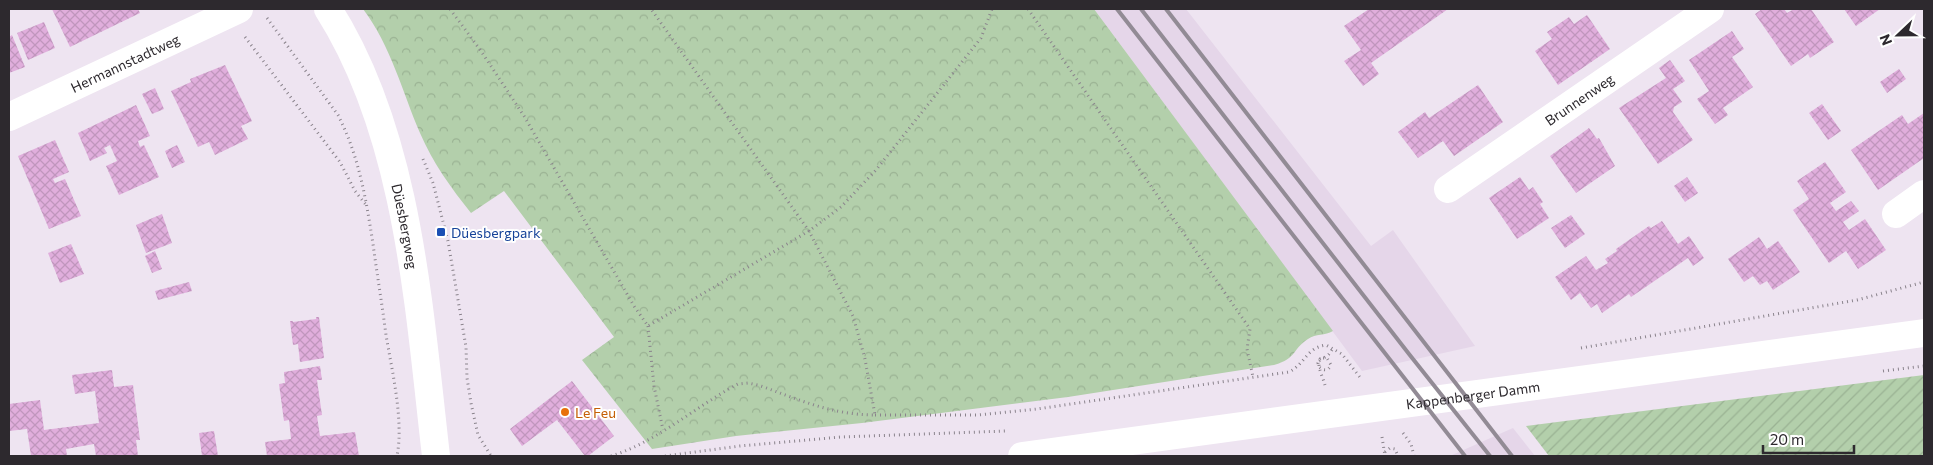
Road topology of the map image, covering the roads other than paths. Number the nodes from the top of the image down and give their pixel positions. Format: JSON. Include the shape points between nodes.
{"nodes":[{"id":1,"x":328,"y":9,"type":"edge"},
{"id":2,"x":1710,"y":9,"type":"edge"},
{"id":3,"x":233,"y":12,"type":"edge"},
{"id":4,"x":9,"y":117,"type":"edge"},
{"id":5,"x":1448,"y":189,"type":"dead end"},
{"id":6,"x":1924,"y":194,"type":"edge"},
{"id":7,"x":1896,"y":214,"type":"dead end"},
{"id":8,"x":1924,"y":333,"type":"edge"},
{"id":9,"x":436,"y":456,"type":"edge"},
{"id":10,"x":1022,"y":456,"type":"edge"}],
"edges":[{"from":1,"to":9,"type":"street","name":"Düesbergweg","via":[[372,100],[396,183],[411,258]]},
{"from":2,"to":5,"type":"street","name":"Brunnenweg"},
{"from":3,"to":4,"type":"street","name":"Hermannstadtweg"},
{"from":6,"to":7,"type":"street"},
{"from":8,"to":10,"type":"street","name":"Kappenberger Damm"}]}
